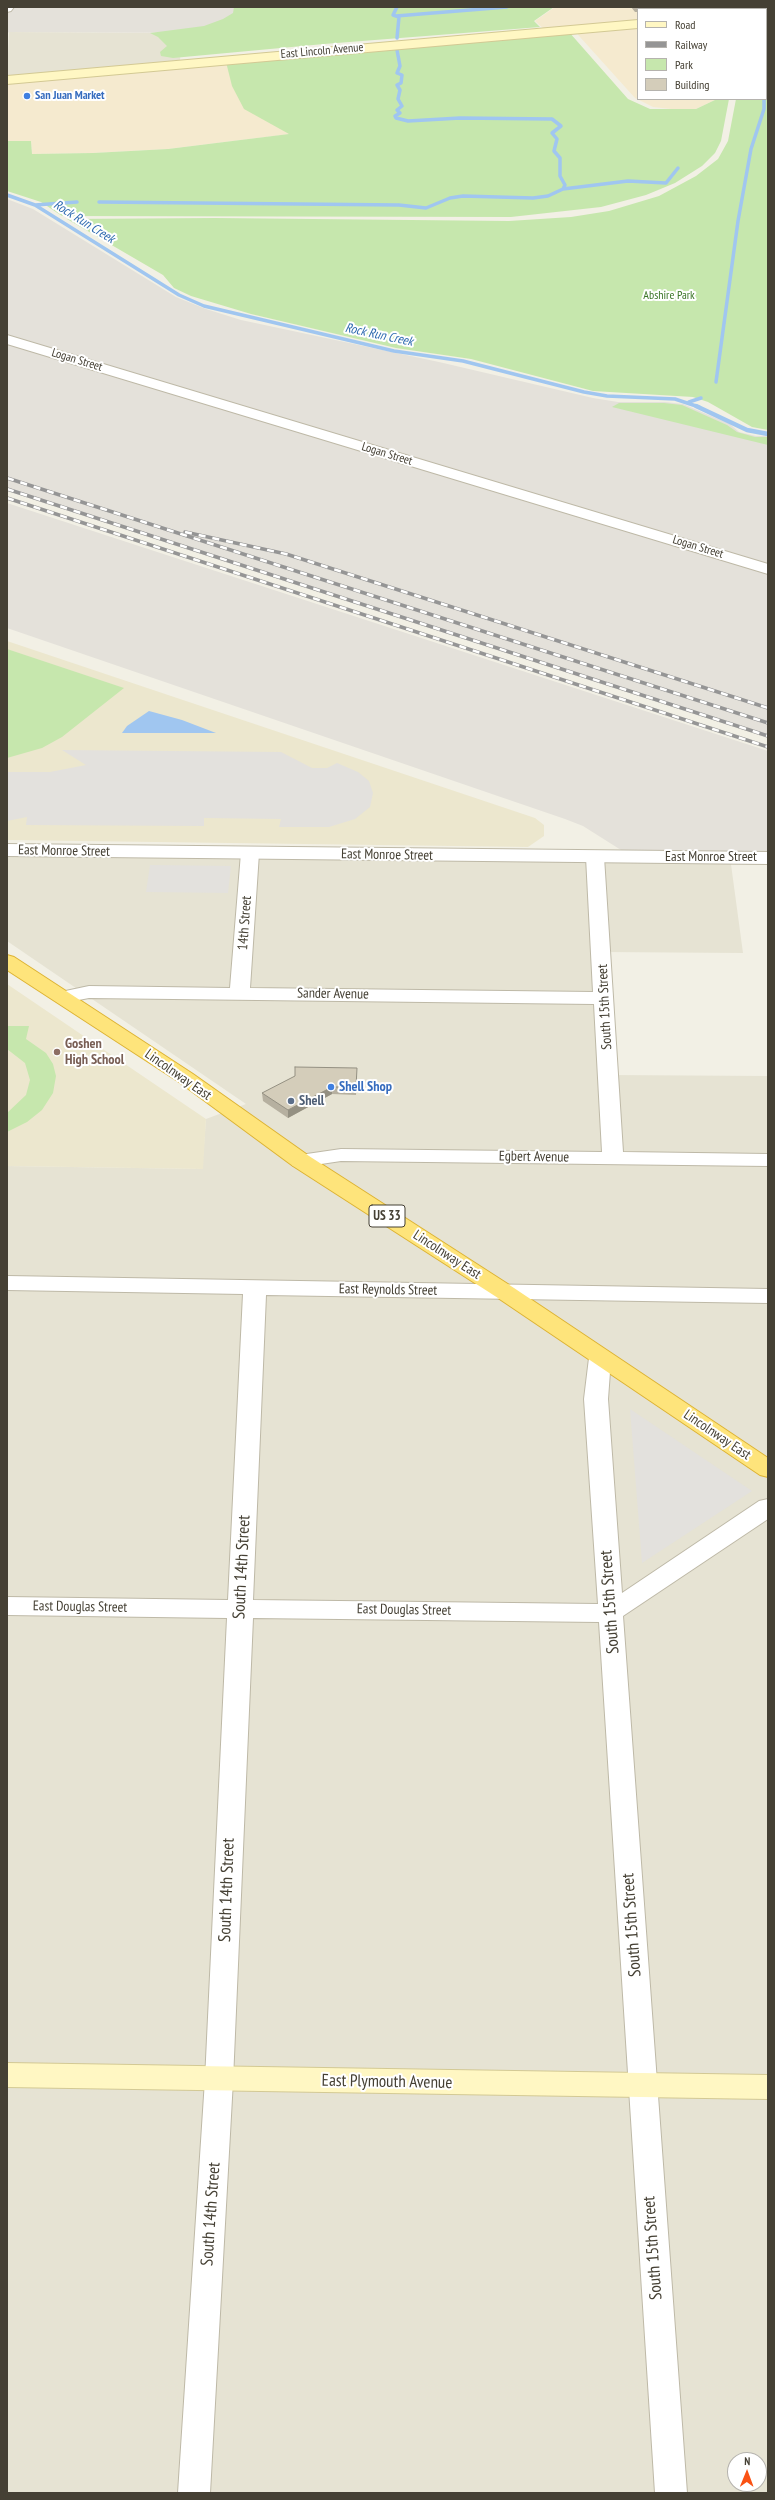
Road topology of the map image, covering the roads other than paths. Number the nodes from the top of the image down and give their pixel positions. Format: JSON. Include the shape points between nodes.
{"nodes":[{"id":1,"x":637,"y":24,"type":"edge"},
{"id":2,"x":7,"y":80,"type":"edge"},
{"id":3,"x":7,"y":339,"type":"edge"},
{"id":4,"x":768,"y":569,"type":"edge"},
{"id":5,"x":7,"y":850,"type":"edge"},
{"id":6,"x":250,"y":853,"type":"junction"},
{"id":7,"x":595,"y":857,"type":"junction"},
{"id":8,"x":768,"y":858,"type":"edge"},
{"id":9,"x":7,"y":961,"type":"edge"},
{"id":10,"x":240,"y":993,"type":"junction"},
{"id":11,"x":63,"y":997,"type":"junction"},
{"id":12,"x":604,"y":998,"type":"junction"},
{"id":13,"x":613,"y":1158,"type":"junction"},
{"id":14,"x":768,"y":1160,"type":"edge"},
{"id":15,"x":301,"y":1161,"type":"junction"},
{"id":16,"x":7,"y":1284,"type":"edge"},
{"id":17,"x":255,"y":1287,"type":"junction"},
{"id":18,"x":506,"y":1292,"type":"junction"},
{"id":19,"x":768,"y":1296,"type":"edge"},
{"id":20,"x":600,"y":1358,"type":"junction"},
{"id":21,"x":768,"y":1469,"type":"edge"},
{"id":22,"x":768,"y":1507,"type":"edge"},
{"id":23,"x":7,"y":1606,"type":"edge"},
{"id":24,"x":240,"y":1609,"type":"junction"},
{"id":25,"x":610,"y":1613,"type":"junction"},
{"id":26,"x":7,"y":2076,"type":"edge"},
{"id":27,"x":220,"y":2080,"type":"junction"},
{"id":28,"x":643,"y":2085,"type":"junction"},
{"id":29,"x":768,"y":2087,"type":"edge"},
{"id":30,"x":194,"y":2493,"type":"edge"},
{"id":31,"x":671,"y":2493,"type":"edge"}],
"edges":[{"from":1,"to":2,"type":"main road","name":"East Lincoln Avenue"},
{"from":3,"to":4,"type":"street","name":"Logan Street"},
{"from":5,"to":6,"type":"street","name":"East Monroe Street"},
{"from":6,"to":7,"type":"street","name":"East Monroe Street"},
{"from":6,"to":10,"type":"street","name":"14th Street"},
{"from":7,"to":8,"type":"street","name":"East Monroe Street"},
{"from":7,"to":12,"type":"street","name":"South 15th Street"},
{"from":9,"to":11,"type":"highway","name":"Lincolnway East","number":"US 33"},
{"from":10,"to":11,"type":"street","name":"Sander Avenue","via":[[89,992]]},
{"from":10,"to":12,"type":"street","name":"Sander Avenue"},
{"from":11,"to":15,"type":"highway","name":"Lincolnway East","number":"US 33","via":[[186,1078]]},
{"from":12,"to":13,"type":"street","name":"South 15th Street"},
{"from":13,"to":14,"type":"street","name":"Egbert Avenue"},
{"from":13,"to":15,"type":"street","name":"Egbert Avenue","via":[[341,1155]]},
{"from":15,"to":18,"type":"highway","name":"Lincolnway East","number":"US 33"},
{"from":16,"to":17,"type":"street","name":"East Reynolds Street"},
{"from":17,"to":18,"type":"street","name":"East Reynolds Street"},
{"from":17,"to":24,"type":"street","name":"South 14th Street","via":[[250,1439]]},
{"from":18,"to":19,"type":"street","name":"East Reynolds Street"},
{"from":18,"to":20,"type":"highway","name":"Lincolnway East","number":"US 33"},
{"from":20,"to":21,"type":"highway","name":"Lincolnway East","number":"US 33"},
{"from":20,"to":25,"type":"street","name":"South 15th Street","via":[[596,1399]]},
{"from":22,"to":25,"type":"street"},
{"from":23,"to":24,"type":"street","name":"East Douglas Street"},
{"from":24,"to":25,"type":"street","name":"East Douglas Street"},
{"from":24,"to":27,"type":"street","name":"South 14th Street"},
{"from":25,"to":28,"type":"street","name":"South 15th Street"},
{"from":26,"to":27,"type":"main road","name":"East Plymouth Avenue"},
{"from":27,"to":28,"type":"main road","name":"East Plymouth Avenue"},
{"from":27,"to":30,"type":"street","name":"South 14th Street"},
{"from":28,"to":29,"type":"main road","name":"East Plymouth Avenue"},
{"from":28,"to":31,"type":"street","name":"South 15th Street"}]}
